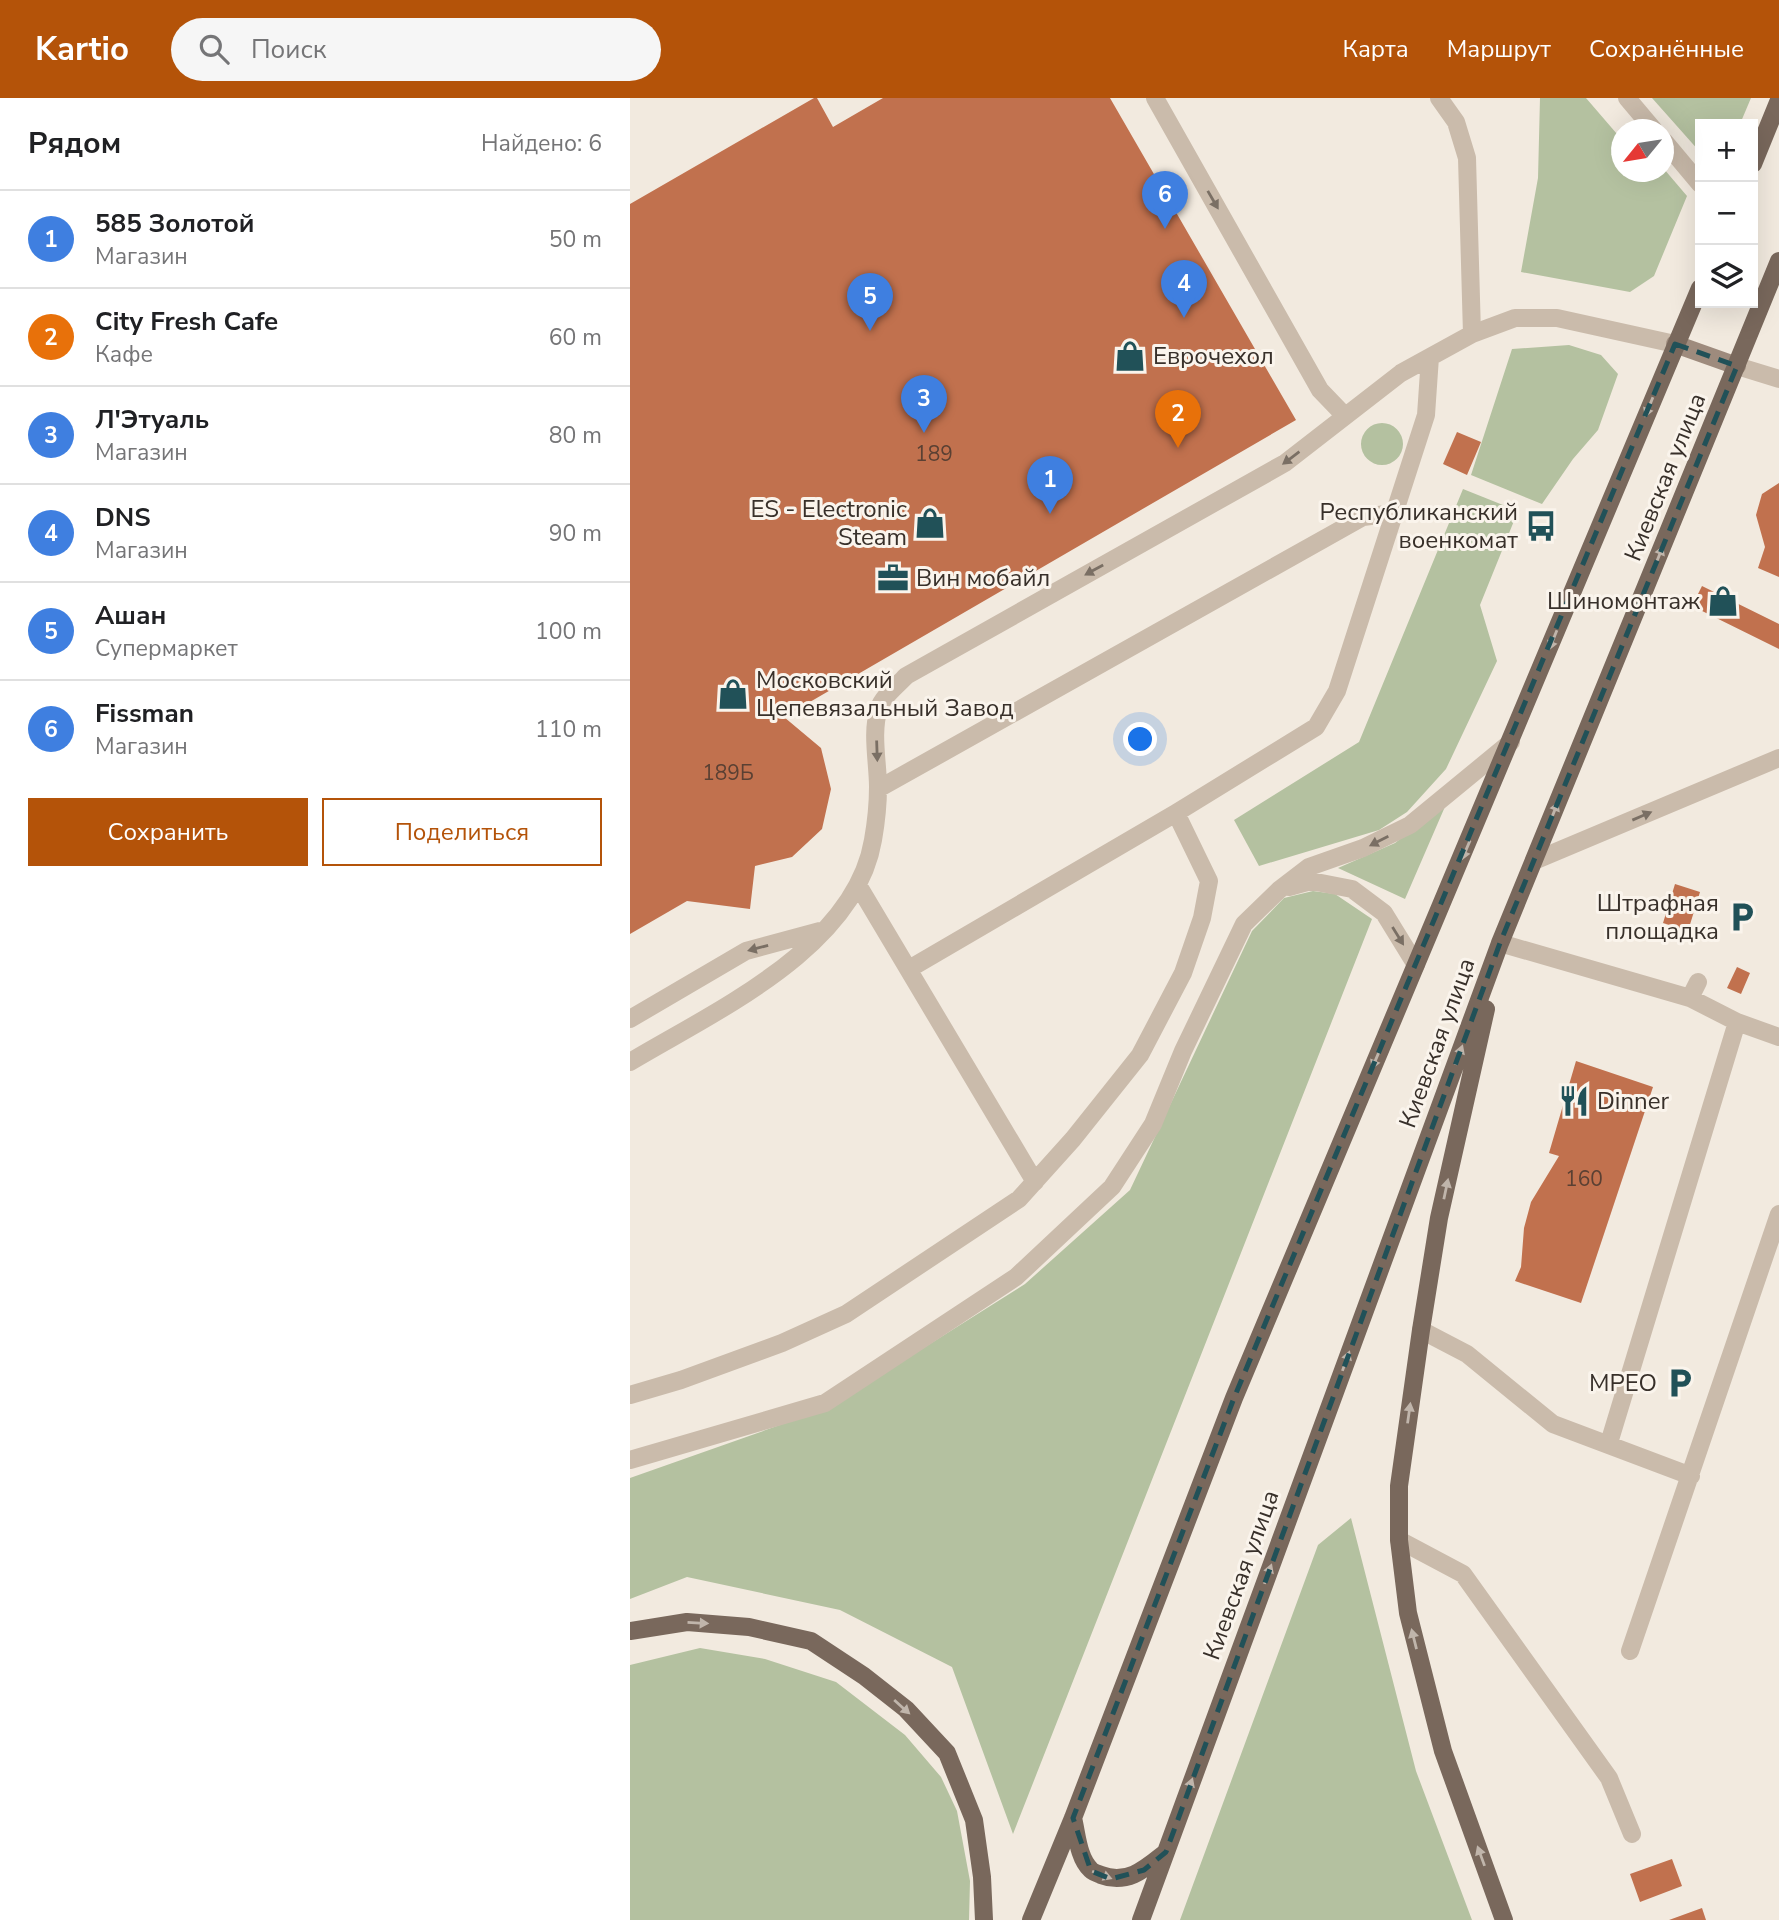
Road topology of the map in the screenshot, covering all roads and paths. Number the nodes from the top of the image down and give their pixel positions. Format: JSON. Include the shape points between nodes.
{"nodes":[{"id":1,"x":1155,"y":98,"type":"edge"},
{"id":2,"x":1439,"y":98,"type":"edge"},
{"id":3,"x":1627,"y":98,"type":"edge"},
{"id":4,"x":1779,"y":100,"type":"edge"},
{"id":5,"x":1645,"y":119,"type":"edge"},
{"id":6,"x":1758,"y":152,"type":"edge"},
{"id":7,"x":1674,"y":153,"type":"edge"},
{"id":8,"x":1698,"y":182,"type":"edge"},
{"id":9,"x":1779,"y":261,"type":"edge"},
{"id":10,"x":1695,"y":299,"type":"edge"},
{"id":11,"x":1472,"y":334,"type":"junction"},
{"id":12,"x":1675,"y":344,"type":"junction"},
{"id":13,"x":1430,"y":357,"type":"junction"},
{"id":14,"x":1737,"y":366,"type":"junction"},
{"id":15,"x":1779,"y":379,"type":"edge"},
{"id":16,"x":1345,"y":416,"type":"junction"},
{"id":17,"x":1394,"y":513,"type":"junction"},
{"id":18,"x":1511,"y":742,"type":"junction"},
{"id":19,"x":1779,"y":758,"type":"edge"},
{"id":20,"x":878,"y":789,"type":"junction"},
{"id":21,"x":1175,"y":813,"type":"junction"},
{"id":22,"x":1534,"y":861,"type":"junction"},
{"id":23,"x":858,"y":885,"type":"junction"},
{"id":24,"x":1279,"y":890,"type":"junction"},
{"id":25,"x":824,"y":930,"type":"junction"},
{"id":26,"x":1500,"y":943,"type":"junction"},
{"id":27,"x":1416,"y":965,"type":"junction"},
{"id":28,"x":909,"y":969,"type":"junction"},
{"id":29,"x":630,"y":1019,"type":"edge"},
{"id":30,"x":1737,"y":1022,"type":"junction"},
{"id":31,"x":1779,"y":1037,"type":"edge"},
{"id":32,"x":630,"y":1062,"type":"edge"},
{"id":33,"x":1035,"y":1182,"type":"junction"},
{"id":34,"x":1779,"y":1213,"type":"edge"},
{"id":35,"x":1420,"y":1330,"type":"junction"},
{"id":36,"x":630,"y":1395,"type":"edge"},
{"id":37,"x":1609,"y":1443,"type":"junction"},
{"id":38,"x":630,"y":1460,"type":"edge"},
{"id":39,"x":1691,"y":1476,"type":"junction"},
{"id":40,"x":1399,"y":1540,"type":"junction"},
{"id":41,"x":630,"y":1631,"type":"edge"},
{"id":42,"x":1630,"y":1651,"type":"dead end"},
{"id":43,"x":1073,"y":1818,"type":"junction"},
{"id":44,"x":1632,"y":1834,"type":"dead end"},
{"id":45,"x":1166,"y":1852,"type":"junction"},
{"id":46,"x":984,"y":1920,"type":"edge"},
{"id":47,"x":1031,"y":1920,"type":"edge"},
{"id":48,"x":1141,"y":1920,"type":"edge"},
{"id":49,"x":1504,"y":1920,"type":"edge"}],
"edges":[{"from":1,"to":16,"type":"lane","one_way":true,"via":[[1320,390]]},
{"from":2,"to":11,"type":"lane","via":[[1456,122],[1467,159]]},
{"from":3,"to":5,"type":"lane"},
{"from":4,"to":6,"type":"main road"},
{"from":7,"to":8,"type":"lane"},
{"from":9,"to":14,"type":"main road","name":"Киевская улица"},
{"from":10,"to":12,"type":"main road","name":"Киевская улица"},
{"from":11,"to":12,"type":"lane","via":[[1515,318],[1557,318]]},
{"from":11,"to":13,"type":"lane"},
{"from":12,"to":14,"type":"street"},
{"from":12,"to":18,"type":"main road","name":"Киевская улица","one_way":true},
{"from":13,"to":16,"type":"lane"},
{"from":13,"to":17,"type":"lane","via":[[1426,415]]},
{"from":14,"to":15,"type":"lane"},
{"from":22,"to":14,"type":"main road","name":"Киевская улица","one_way":true},
{"from":16,"to":20,"type":"lane","one_way":true,"via":[[1285,463],[906,676],[879,706]]},
{"from":17,"to":20,"type":"lane","via":[[1363,517]]},
{"from":17,"to":21,"type":"lane","via":[[1337,691],[1316,727]]},
{"from":18,"to":24,"type":"lane","one_way":true,"via":[[1410,825],[1363,849],[1309,867]]},
{"from":18,"to":27,"type":"main road","name":"Киевская улица","one_way":true},
{"from":22,"to":19,"type":"lane","one_way":true},
{"from":20,"to":23,"type":"lane","via":[[873,843]]},
{"from":21,"to":28,"type":"lane"},
{"from":21,"to":33,"type":"lane","via":[[1209,881],[1183,972],[1140,1055]]},
{"from":22,"to":26,"type":"main road","name":"Киевская улица"},
{"from":23,"to":25,"type":"lane","via":[[843,912]]},
{"from":23,"to":28,"type":"lane"},
{"from":24,"to":27,"type":"lane","one_way":true,"via":[[1311,881],[1352,889],[1384,913]]},
{"from":24,"to":38,"type":"lane","via":[[1244,924],[1153,1124],[1112,1188],[1016,1277],[825,1403]]},
{"from":25,"to":29,"type":"lane","one_way":true,"via":[[746,951]]},
{"from":25,"to":32,"type":"lane","via":[[780,972]]},
{"from":26,"to":30,"type":"lane","via":[[1694,990]]},
{"from":35,"to":26,"type":"main road","one_way":true,"via":[[1439,1218]]},
{"from":45,"to":26,"type":"main road","name":"Киевская улица","one_way":true},
{"from":27,"to":43,"type":"main road","name":"Киевская улица","one_way":true,"via":[[1234,1398]]},
{"from":28,"to":33,"type":"lane"},
{"from":30,"to":31,"type":"lane"},
{"from":30,"to":37,"type":"lane"},
{"from":33,"to":36,"type":"lane","via":[[1019,1199],[846,1314],[782,1343]]},
{"from":34,"to":39,"type":"lane"},
{"from":35,"to":37,"type":"lane","via":[[1466,1354],[1553,1424]]},
{"from":40,"to":35,"type":"main road","one_way":true,"via":[[1399,1486]]},
{"from":37,"to":39,"type":"lane"},
{"from":39,"to":42,"type":"lane"},
{"from":40,"to":44,"type":"lane","via":[[1463,1574],[1609,1778]]},
{"from":49,"to":40,"type":"main road","one_way":true,"via":[[1443,1751],[1408,1613]]},
{"from":41,"to":46,"type":"main road","one_way":true,"via":[[687,1622],[749,1627],[811,1641],[906,1709],[947,1753],[974,1820]]},
{"from":43,"to":45,"type":"main road","one_way":true,"via":[[1091,1871],[1111,1879],[1144,1870]]},
{"from":43,"to":47,"type":"main road","name":"Киевская улица"},
{"from":45,"to":48,"type":"main road","name":"Киевская улица"}]}
